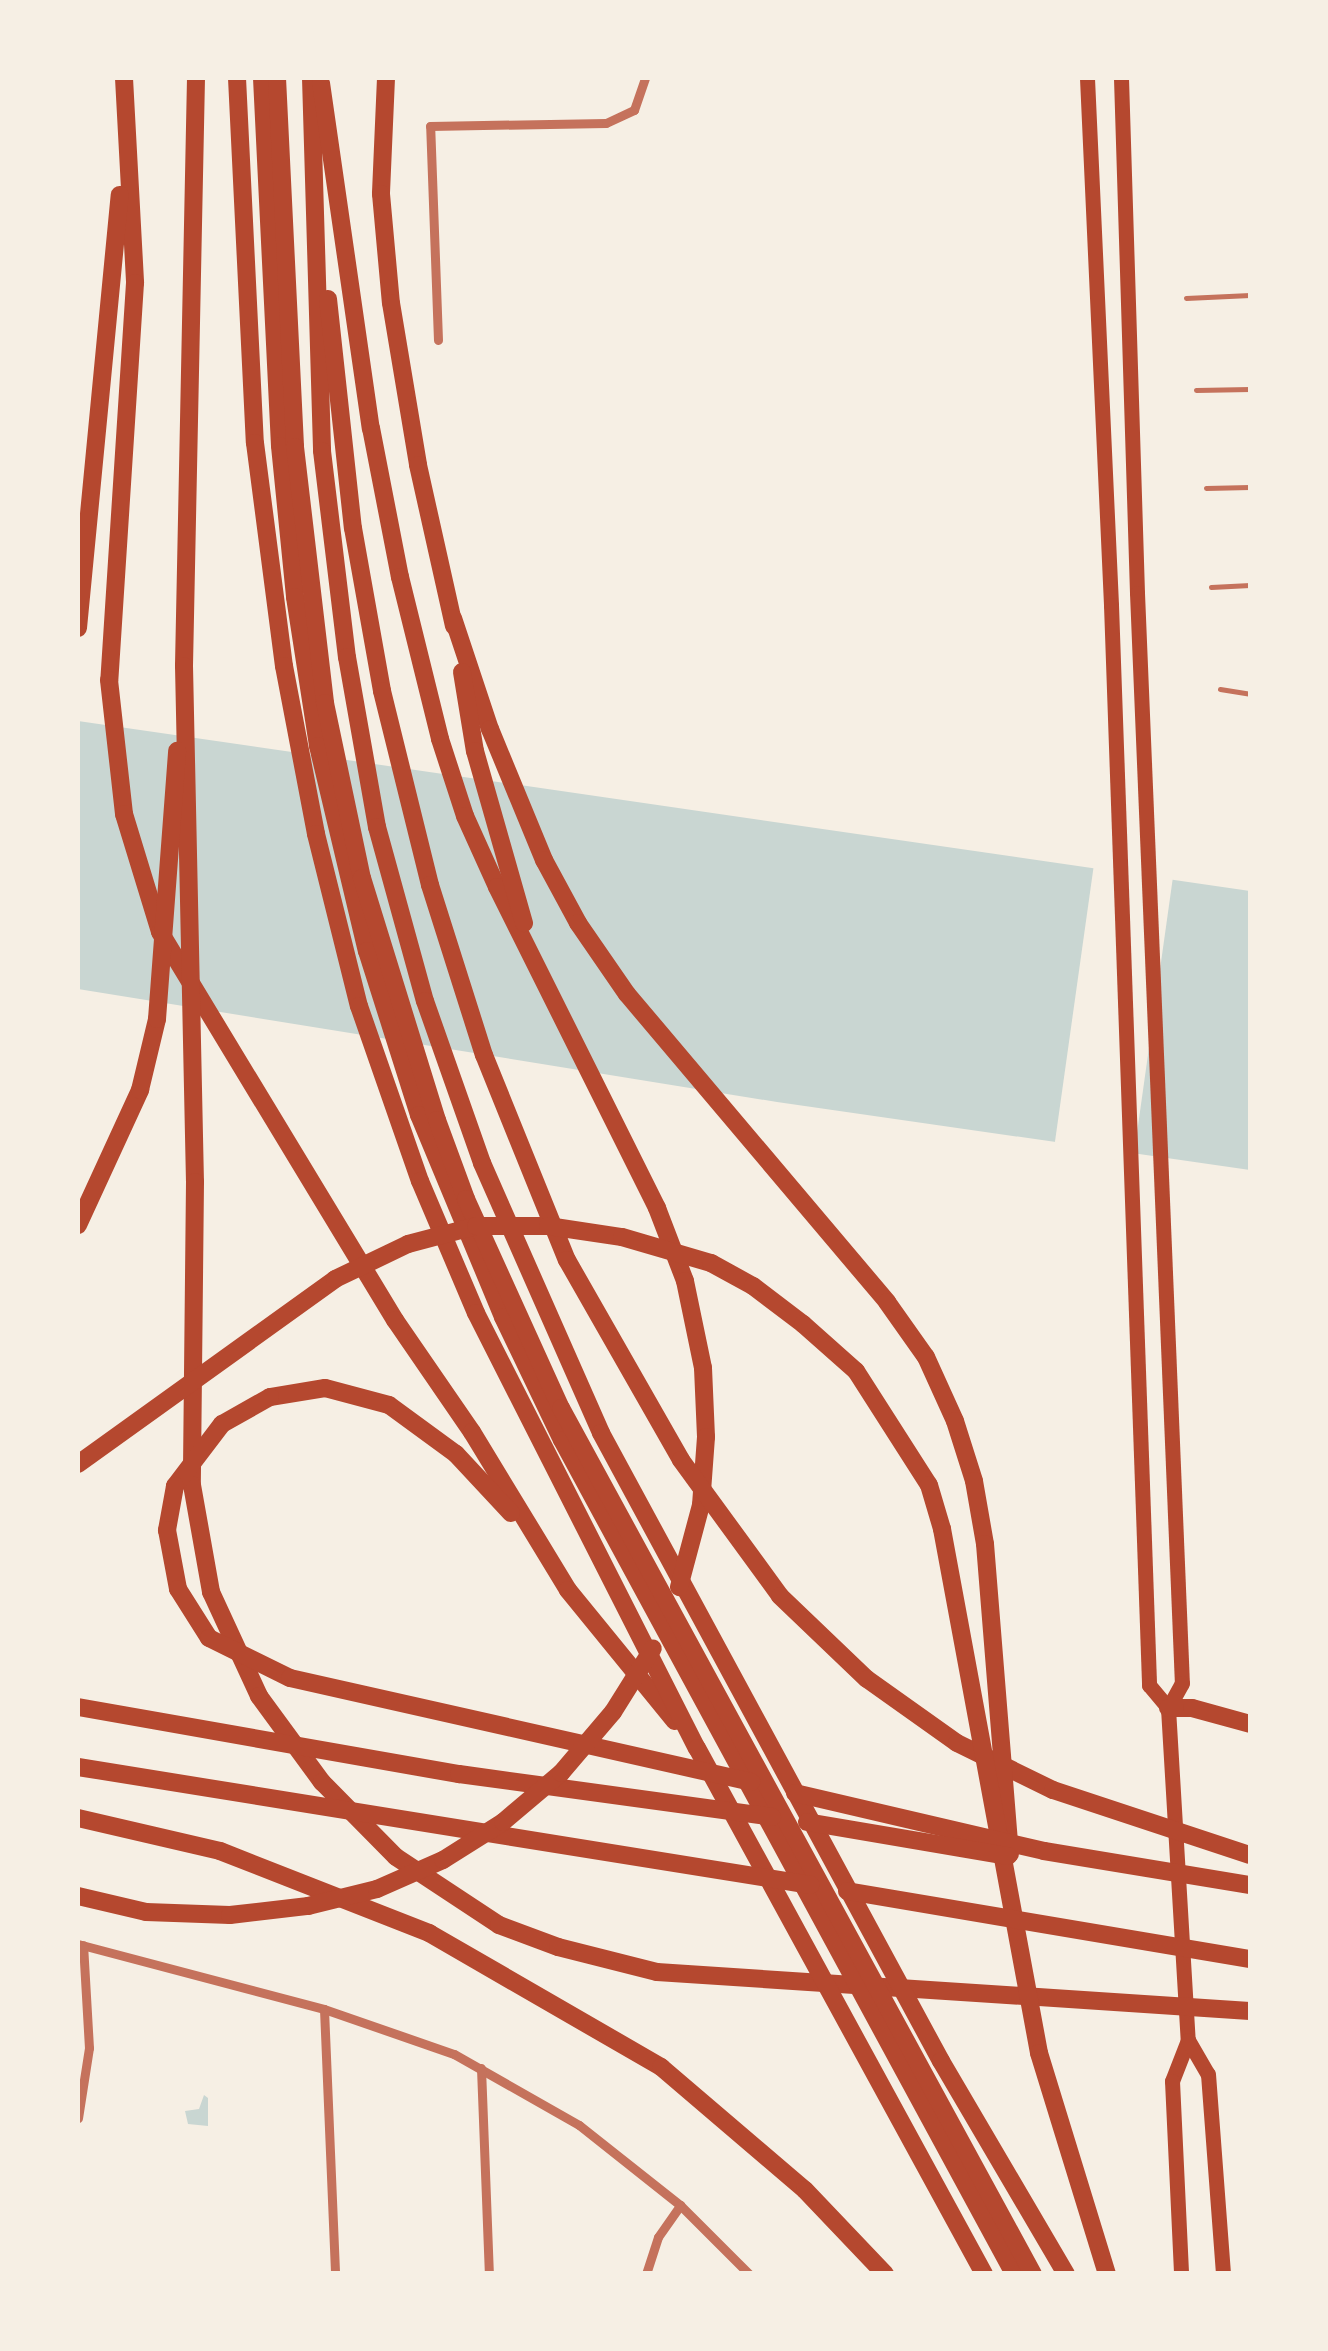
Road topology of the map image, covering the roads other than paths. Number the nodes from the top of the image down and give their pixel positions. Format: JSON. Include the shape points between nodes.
{"nodes":[{"id":1,"x":124,"y":78,"type":"edge"},
{"id":2,"x":196,"y":78,"type":"edge"},
{"id":3,"x":236,"y":78,"type":"edge"},
{"id":4,"x":262,"y":78,"type":"edge"},
{"id":5,"x":277,"y":78,"type":"edge"},
{"id":6,"x":310,"y":78,"type":"edge"},
{"id":7,"x":320,"y":78,"type":"edge"},
{"id":8,"x":386,"y":78,"type":"edge"},
{"id":9,"x":645,"y":78,"type":"edge"},
{"id":10,"x":1087,"y":78,"type":"edge"},
{"id":11,"x":1121,"y":78,"type":"edge"},
{"id":12,"x":125,"y":117,"type":"junction"},
{"id":13,"x":314,"y":174,"type":"junction"},
{"id":14,"x":1250,"y":296,"type":"edge"},
{"id":15,"x":1186,"y":298,"type":"dead end"},
{"id":16,"x":438,"y":340,"type":"dead end"},
{"id":17,"x":1250,"y":389,"type":"edge"},
{"id":18,"x":1196,"y":390,"type":"dead end"},
{"id":19,"x":287,"y":446,"type":"junction"},
{"id":20,"x":1250,"y":487,"type":"edge"},
{"id":21,"x":1206,"y":488,"type":"dead end"},
{"id":22,"x":1250,"y":585,"type":"edge"},
{"id":23,"x":1211,"y":587,"type":"dead end"},
{"id":24,"x":453,"y":618,"type":"junction"},
{"id":25,"x":78,"y":628,"type":"edge"},
{"id":26,"x":184,"y":666,"type":"junction"},
{"id":27,"x":1220,"y":689,"type":"dead end"},
{"id":28,"x":1250,"y":694,"type":"edge"},
{"id":29,"x":538,"y":971,"type":"junction"},
{"id":30,"x":78,"y":1225,"type":"edge"},
{"id":31,"x":78,"y":1464,"type":"edge"},
{"id":32,"x":554,"y":1568,"type":"junction"},
{"id":33,"x":78,"y":1707,"type":"edge"},
{"id":34,"x":1168,"y":1708,"type":"junction"},
{"id":35,"x":1250,"y":1724,"type":"edge"},
{"id":36,"x":697,"y":1748,"type":"junction"},
{"id":37,"x":743,"y":1758,"type":"junction"},
{"id":38,"x":78,"y":1767,"type":"edge"},
{"id":39,"x":78,"y":1818,"type":"edge"},
{"id":40,"x":1250,"y":1855,"type":"edge"},
{"id":41,"x":1250,"y":1886,"type":"edge"},
{"id":42,"x":78,"y":1896,"type":"edge"},
{"id":43,"x":1250,"y":1896,"type":"edge"},
{"id":44,"x":1013,"y":1899,"type":"junction"},
{"id":45,"x":80,"y":1945,"type":"edge"},
{"id":46,"x":1250,"y":1959,"type":"edge"},
{"id":47,"x":324,"y":2008,"type":"junction"},
{"id":48,"x":1250,"y":2010,"type":"edge"},
{"id":49,"x":1188,"y":2040,"type":"junction"},
{"id":50,"x":481,"y":2068,"type":"junction"},
{"id":51,"x":78,"y":2118,"type":"edge"},
{"id":52,"x":680,"y":2205,"type":"junction"},
{"id":53,"x":335,"y":2274,"type":"edge"},
{"id":54,"x":489,"y":2274,"type":"edge"},
{"id":55,"x":646,"y":2274,"type":"edge"},
{"id":56,"x":749,"y":2274,"type":"edge"},
{"id":57,"x":885,"y":2274,"type":"edge"},
{"id":58,"x":984,"y":2274,"type":"edge"},
{"id":59,"x":1014,"y":2274,"type":"edge"},
{"id":60,"x":1033,"y":2274,"type":"edge"},
{"id":61,"x":1066,"y":2274,"type":"edge"},
{"id":62,"x":1107,"y":2274,"type":"edge"},
{"id":63,"x":1181,"y":2274,"type":"edge"},
{"id":64,"x":1223,"y":2274,"type":"edge"}],
"edges":[{"from":1,"to":12,"type":"highway"},
{"from":2,"to":26,"type":"highway"},
{"from":3,"to":36,"type":"highway","via":[[256,443],[284,666],[359,1006],[420,1182],[476,1313]]},
{"from":4,"to":19,"type":"highway"},
{"from":5,"to":19,"type":"highway"},
{"from":6,"to":13,"type":"highway"},
{"from":7,"to":29,"type":"highway","via":[[400,577],[465,816]]},
{"from":8,"to":24,"type":"highway","via":[[381,194],[391,302]]},
{"from":9,"to":16,"type":"street","via":[[634,110],[606,122],[430,126]]},
{"from":10,"to":34,"type":"main road","via":[[1149,1685]]},
{"from":11,"to":34,"type":"main road","via":[[1182,1683]]},
{"from":12,"to":25,"type":"highway"},
{"from":12,"to":32,"type":"highway","via":[[135,283],[109,680],[124,814],[160,932],[394,1320]]},
{"from":13,"to":40,"type":"highway","via":[[353,528],[382,691],[430,885],[484,1056],[567,1260],[681,1460],[780,1596],[867,1679],[957,1743],[1053,1790]]},
{"from":13,"to":61,"type":"highway","via":[[322,451],[348,656],[377,826],[425,1001],[482,1163],[546,1318],[661,1548],[941,2061]]},
{"from":14,"to":15,"type":"lane"},
{"from":17,"to":18,"type":"lane"},
{"from":19,"to":37,"type":"highway","via":[[324,703],[362,878],[437,1120],[511,1318]]},
{"from":20,"to":21,"type":"lane"},
{"from":22,"to":23,"type":"lane"},
{"from":24,"to":29,"type":"highway","via":[[475,751]]},
{"from":24,"to":44,"type":"highway","via":[[490,729],[578,923],[627,994],[846,1249],[926,1357],[955,1420],[985,1544]]},
{"from":26,"to":30,"type":"highway","via":[[157,1019],[140,1090]]},
{"from":26,"to":48,"type":"highway","via":[[195,1182],[192,1485],[211,1592],[259,1696],[322,1782],[396,1857],[499,1925],[657,1972]]},
{"from":27,"to":28,"type":"lane"},
{"from":29,"to":42,"type":"highway","via":[[657,1208],[685,1281],[703,1368],[701,1505],[658,1641],[613,1712],[561,1773],[503,1822],[443,1860],[377,1888],[308,1906],[230,1915],[146,1912]]},
{"from":31,"to":44,"type":"highway","via":[[335,1279],[408,1244],[476,1226],[548,1226],[622,1237],[710,1263],[753,1286],[856,1371],[929,1485]]},
{"from":32,"to":36,"type":"highway"},
{"from":32,"to":41,"type":"highway","via":[[456,1454],[389,1405],[324,1388],[270,1397],[222,1424],[175,1486],[167,1530],[178,1589],[210,1638],[290,1678],[1044,1850]]},
{"from":33,"to":43,"type":"highway","via":[[459,1774],[744,1812]]},
{"from":34,"to":35,"type":"highway"},
{"from":34,"to":49,"type":"main road"},
{"from":36,"to":58,"type":"highway"},
{"from":37,"to":59,"type":"highway"},
{"from":37,"to":60,"type":"highway"},
{"from":38,"to":46,"type":"highway"},
{"from":39,"to":57,"type":"highway","via":[[220,1852],[429,1933],[661,2067],[805,2190]]},
{"from":44,"to":62,"type":"highway","via":[[1039,2053]]},
{"from":45,"to":47,"type":"street"},
{"from":45,"to":51,"type":"street","via":[[89,2048]]},
{"from":47,"to":50,"type":"street"},
{"from":47,"to":53,"type":"street"},
{"from":49,"to":63,"type":"main road","via":[[1172,2081]]},
{"from":49,"to":64,"type":"main road","via":[[1208,2074]]},
{"from":50,"to":52,"type":"street","via":[[578,2125]]},
{"from":50,"to":54,"type":"street"},
{"from":52,"to":55,"type":"street","via":[[658,2236]]},
{"from":52,"to":56,"type":"street"}]}
